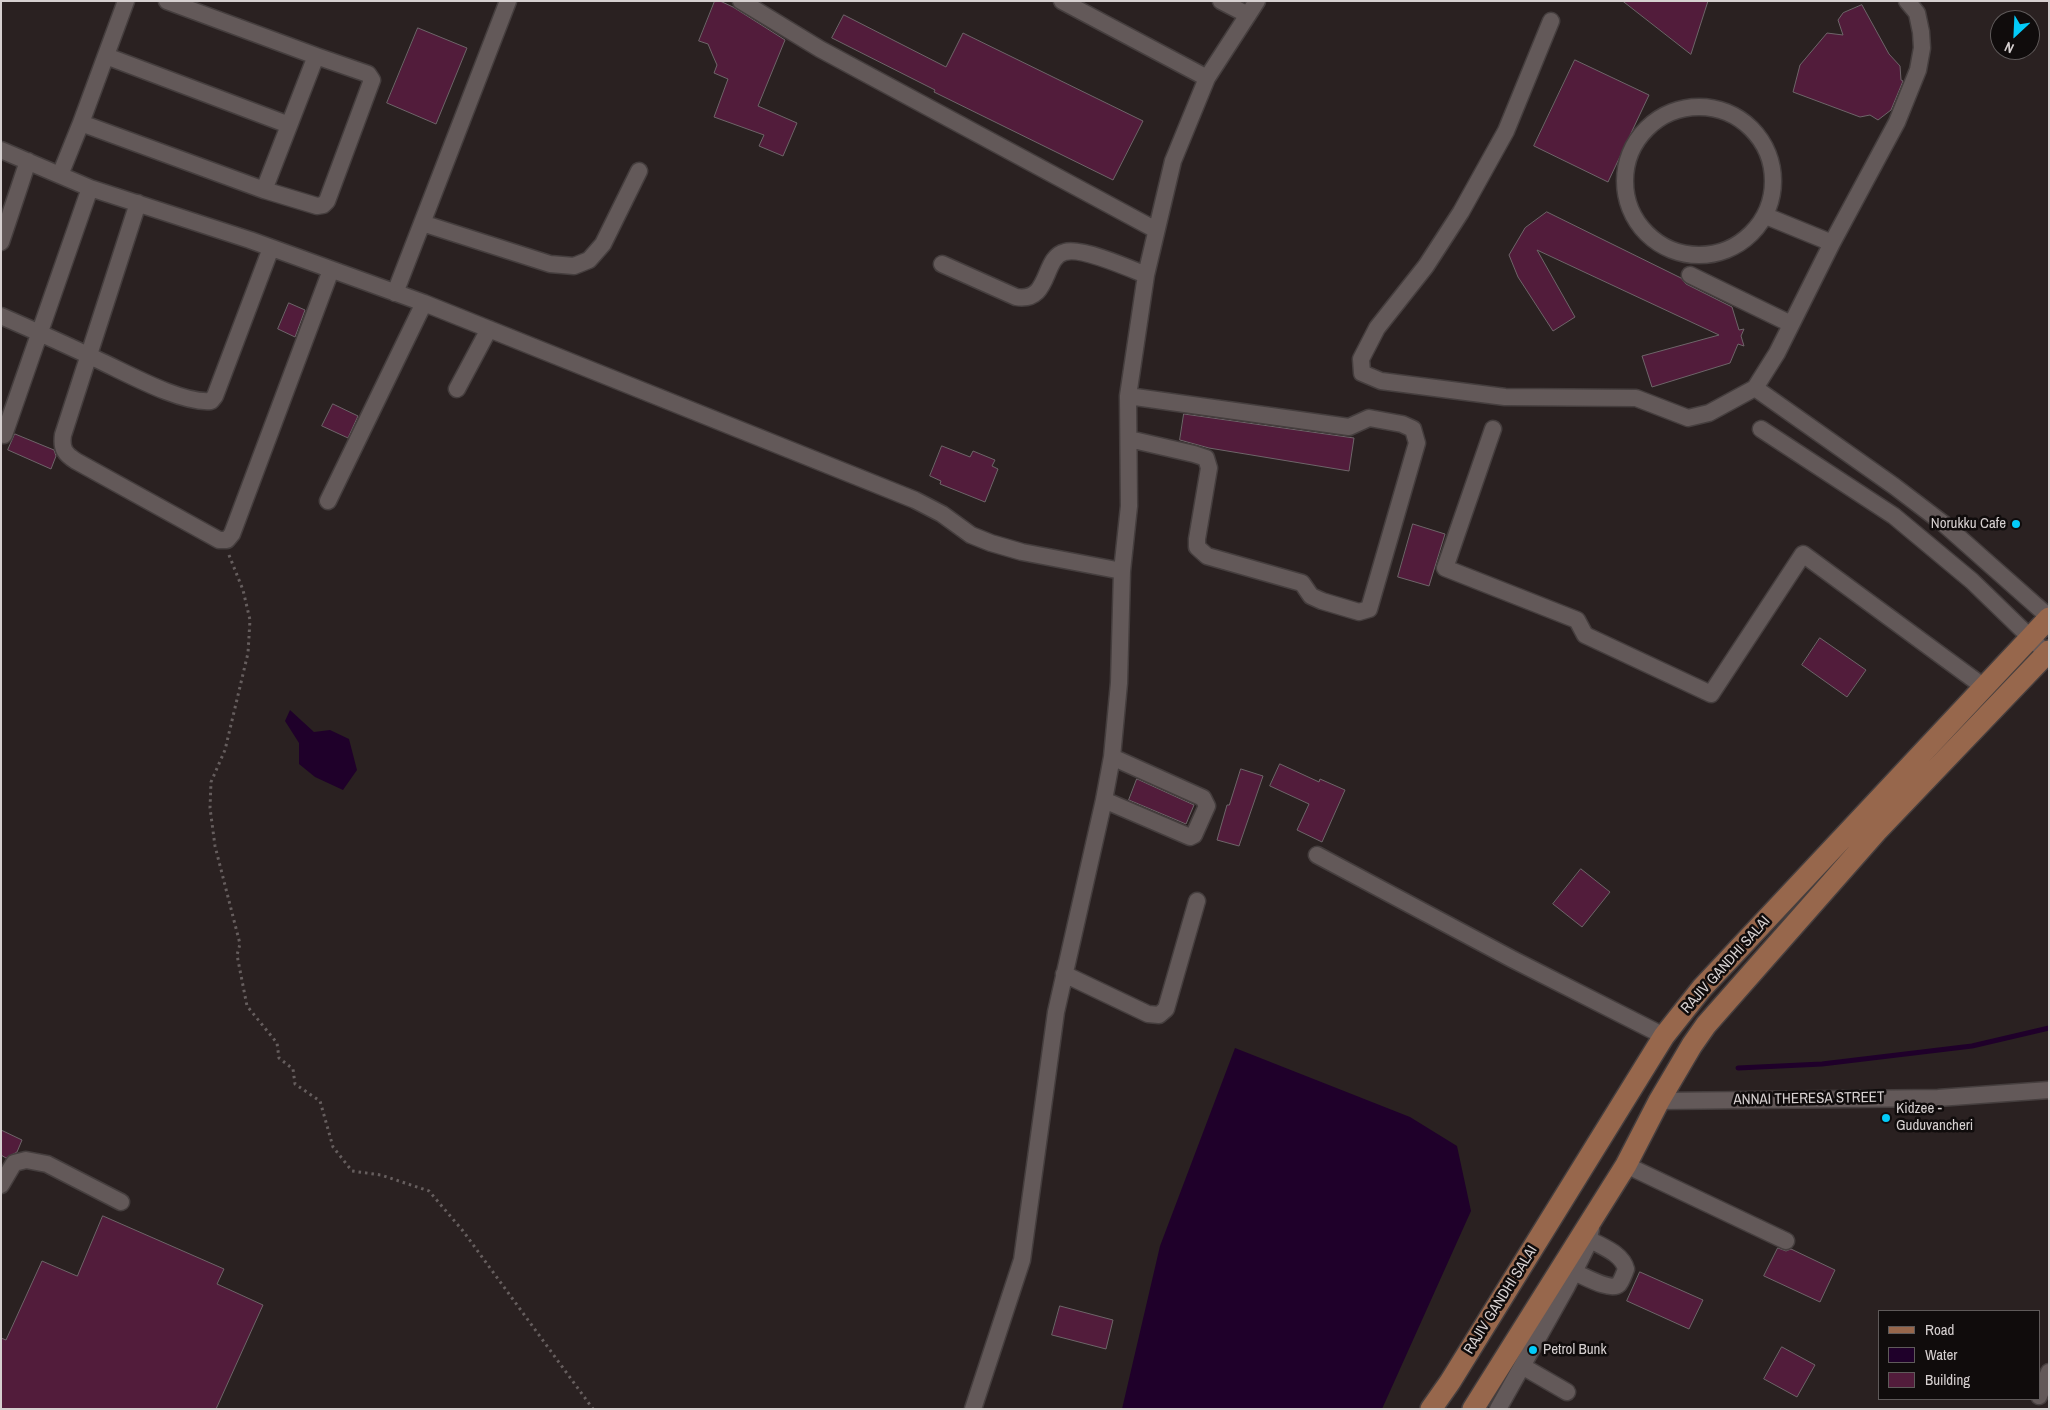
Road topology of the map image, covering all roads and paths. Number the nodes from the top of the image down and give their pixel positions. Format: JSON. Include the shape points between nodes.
{"nodes":[{"id":1,"x":126,"y":1,"type":"edge"},
{"id":2,"x":167,"y":1,"type":"edge"},
{"id":3,"x":508,"y":1,"type":"edge"},
{"id":4,"x":741,"y":1,"type":"edge"},
{"id":5,"x":1062,"y":1,"type":"edge"},
{"id":6,"x":1222,"y":1,"type":"edge"},
{"id":7,"x":1907,"y":1,"type":"edge"},
{"id":8,"x":1252,"y":8,"type":"edge"},
{"id":9,"x":1551,"y":21,"type":"dead end"},
{"id":10,"x":106,"y":56,"type":"junction"},
{"id":11,"x":316,"y":56,"type":"junction"},
{"id":12,"x":1207,"y":78,"type":"junction"},
{"id":13,"x":81,"y":123,"type":"junction"},
{"id":14,"x":289,"y":125,"type":"junction"},
{"id":15,"x":1,"y":150,"type":"edge"},
{"id":16,"x":28,"y":161,"type":"junction"},
{"id":17,"x":639,"y":170,"type":"dead end"},
{"id":18,"x":60,"y":175,"type":"junction"},
{"id":19,"x":90,"y":188,"type":"junction"},
{"id":20,"x":264,"y":190,"type":"junction"},
{"id":21,"x":138,"y":203,"type":"junction"},
{"id":22,"x":1766,"y":216,"type":"junction"},
{"id":23,"x":422,"y":223,"type":"junction"},
{"id":24,"x":1156,"y":230,"type":"junction"},
{"id":25,"x":1,"y":242,"type":"edge"},
{"id":26,"x":1832,"y":243,"type":"junction"},
{"id":27,"x":271,"y":248,"type":"junction"},
{"id":28,"x":942,"y":264,"type":"dead end"},
{"id":29,"x":331,"y":270,"type":"junction"},
{"id":30,"x":1146,"y":275,"type":"junction"},
{"id":31,"x":1690,"y":275,"type":"dead end"},
{"id":32,"x":395,"y":293,"type":"junction"},
{"id":33,"x":424,"y":303,"type":"junction"},
{"id":34,"x":1,"y":316,"type":"edge"},
{"id":35,"x":1791,"y":324,"type":"junction"},
{"id":36,"x":489,"y":329,"type":"junction"},
{"id":37,"x":41,"y":333,"type":"junction"},
{"id":38,"x":88,"y":355,"type":"junction"},
{"id":39,"x":1755,"y":388,"type":"junction"},
{"id":40,"x":457,"y":389,"type":"dead end"},
{"id":41,"x":1128,"y":396,"type":"junction"},
{"id":42,"x":1493,"y":429,"type":"dead end"},
{"id":43,"x":1761,"y":429,"type":"dead end"},
{"id":44,"x":4,"y":435,"type":"dead end"},
{"id":45,"x":1128,"y":439,"type":"junction"},
{"id":46,"x":328,"y":501,"type":"dead end"},
{"id":47,"x":224,"y":541,"type":"junction"},
{"id":48,"x":1122,"y":571,"type":"junction"},
{"id":49,"x":2049,"y":617,"type":"edge"},
{"id":50,"x":2029,"y":639,"type":"junction"},
{"id":51,"x":2048,"y":652,"type":"edge"},
{"id":52,"x":1984,"y":687,"type":"junction"},
{"id":53,"x":1112,"y":757,"type":"junction"},
{"id":54,"x":1104,"y":800,"type":"junction"},
{"id":55,"x":1878,"y":816,"type":"junction"},
{"id":56,"x":1316,"y":855,"type":"dead end"},
{"id":57,"x":1197,"y":901,"type":"dead end"},
{"id":58,"x":1064,"y":974,"type":"junction"},
{"id":59,"x":1674,"y":1024,"type":"junction"},
{"id":60,"x":2049,"y":1090,"type":"edge"},
{"id":61,"x":1659,"y":1101,"type":"junction"},
{"id":62,"x":1626,"y":1165,"type":"junction"},
{"id":63,"x":1,"y":1185,"type":"edge"},
{"id":64,"x":121,"y":1202,"type":"dead end"},
{"id":65,"x":1593,"y":1217,"type":"junction"},
{"id":66,"x":1589,"y":1239,"type":"junction"},
{"id":67,"x":1786,"y":1241,"type":"dead end"},
{"id":68,"x":1574,"y":1272,"type":"junction"},
{"id":69,"x":1522,"y":1366,"type":"junction"},
{"id":70,"x":2049,"y":1372,"type":"edge"},
{"id":71,"x":1567,"y":1392,"type":"dead end"},
{"id":72,"x":2040,"y":1393,"type":"edge"},
{"id":73,"x":594,"y":1409,"type":"edge"},
{"id":74,"x":973,"y":1409,"type":"edge"},
{"id":75,"x":1431,"y":1409,"type":"edge"},
{"id":76,"x":1473,"y":1409,"type":"edge"},
{"id":77,"x":1498,"y":1409,"type":"edge"}],
"edges":[{"from":1,"to":10,"type":"street"},
{"from":2,"to":11,"type":"street"},
{"from":3,"to":23,"type":"street"},
{"from":4,"to":24,"type":"street","via":[[820,49]]},
{"from":5,"to":12,"type":"street"},
{"from":6,"to":8,"type":"street"},
{"from":7,"to":26,"type":"street","via":[[1917,13],[1921,32],[1918,70],[1897,122]]},
{"from":8,"to":12,"type":"street"},
{"from":9,"to":39,"type":"street","via":[[1506,131],[1426,266],[1377,328],[1361,359],[1362,373],[1381,381],[1505,397],[1636,398],[1688,418],[1709,413]]},
{"from":10,"to":13,"type":"street"},
{"from":10,"to":14,"type":"street"},
{"from":11,"to":14,"type":"street"},
{"from":11,"to":20,"type":"street","via":[[368,74],[372,80],[327,201],[317,206]]},
{"from":12,"to":24,"type":"street","via":[[1173,161]]},
{"from":13,"to":18,"type":"street"},
{"from":13,"to":20,"type":"street"},
{"from":14,"to":20,"type":"street"},
{"from":15,"to":16,"type":"street"},
{"from":16,"to":18,"type":"street"},
{"from":16,"to":25,"type":"street"},
{"from":17,"to":23,"type":"street","via":[[603,244],[589,260],[574,266],[550,264]]},
{"from":18,"to":19,"type":"street"},
{"from":19,"to":21,"type":"street"},
{"from":19,"to":37,"type":"street"},
{"from":21,"to":27,"type":"street"},
{"from":21,"to":38,"type":"street"},
{"from":22,"to":22,"type":"street","via":[[1746,240],[1718,254],[1687,255],[1657,244],[1635,222],[1624,192],[1626,161],[1640,133],[1665,114],[1695,106],[1726,111],[1752,128],[1770,155],[1774,186]]},
{"from":22,"to":26,"type":"street"},
{"from":23,"to":32,"type":"street"},
{"from":24,"to":30,"type":"street"},
{"from":26,"to":35,"type":"street"},
{"from":27,"to":29,"type":"street"},
{"from":27,"to":38,"type":"street","via":[[211,401],[202,402],[168,392]]},
{"from":28,"to":30,"type":"street","via":[[1025,299],[1037,292],[1062,252],[1080,252]]},
{"from":29,"to":32,"type":"street"},
{"from":29,"to":47,"type":"street","via":[[232,534]]},
{"from":30,"to":41,"type":"street"},
{"from":31,"to":35,"type":"street"},
{"from":32,"to":33,"type":"street"},
{"from":33,"to":36,"type":"street"},
{"from":33,"to":46,"type":"street"},
{"from":34,"to":37,"type":"street"},
{"from":35,"to":39,"type":"street"},
{"from":36,"to":40,"type":"street"},
{"from":36,"to":48,"type":"street","via":[[916,500],[971,535],[991,543]]},
{"from":37,"to":38,"type":"street"},
{"from":37,"to":44,"type":"street"},
{"from":38,"to":47,"type":"street","via":[[63,436],[64,451],[76,461]]},
{"from":39,"to":49,"type":"street","via":[[1944,524]]},
{"from":41,"to":45,"type":"street"},
{"from":41,"to":45,"type":"street","via":[[1349,427],[1369,418],[1413,429],[1417,443],[1369,609],[1359,612],[1322,601],[1311,596],[1302,583],[1215,559],[1201,552],[1197,539],[1209,468],[1206,458]]},
{"from":42,"to":52,"type":"street","via":[[1445,568],[1577,620],[1585,635],[1711,694],[1802,554]]},
{"from":43,"to":50,"type":"street","via":[[1894,516],[1972,581]]},
{"from":45,"to":48,"type":"street","via":[[1129,506]]},
{"from":47,"to":73,"type":"path","via":[[243,590],[250,620],[248,653],[228,741],[210,782],[210,808],[215,846],[240,944],[237,955],[247,1006],[277,1043],[279,1058],[293,1069],[295,1084],[320,1101],[333,1147],[352,1171],[381,1175],[429,1191],[463,1231]]},
{"from":48,"to":53,"type":"street","via":[[1119,683]]},
{"from":49,"to":50,"type":"main road","name":"RAJIV GANDHI SALAI"},
{"from":50,"to":51,"type":"street"},
{"from":50,"to":52,"type":"main road","name":"RAJIV GANDHI SALAI"},
{"from":51,"to":55,"type":"main road","name":"RAJIV GANDHI SALAI"},
{"from":52,"to":55,"type":"main road","name":"RAJIV GANDHI SALAI"},
{"from":53,"to":54,"type":"street"},
{"from":53,"to":54,"type":"street","via":[[1203,798],[1206,806],[1194,835],[1190,837]]},
{"from":54,"to":58,"type":"street"},
{"from":55,"to":59,"type":"main road","name":"RAJIV GANDHI SALAI","via":[[1702,988]]},
{"from":55,"to":61,"type":"main road","name":"RAJIV GANDHI SALAI","via":[[1706,1025]]},
{"from":56,"to":59,"type":"street","via":[[1512,959]]},
{"from":57,"to":58,"type":"street","via":[[1166,1009],[1160,1015],[1148,1014]]},
{"from":58,"to":74,"type":"street","via":[[1022,1260]]},
{"from":59,"to":75,"type":"main road","name":"RAJIV GANDHI SALAI"},
{"from":60,"to":61,"type":"street","name":"ANNAI THERESA STREET","via":[[1938,1098]]},
{"from":61,"to":62,"type":"main road","name":"RAJIV GANDHI SALAI"},
{"from":62,"to":65,"type":"main road","name":"RAJIV GANDHI SALAI"},
{"from":62,"to":67,"type":"street"},
{"from":63,"to":64,"type":"street","via":[[14,1163],[26,1160],[47,1164]]},
{"from":65,"to":66,"type":"street"},
{"from":65,"to":76,"type":"main road","name":"RAJIV GANDHI SALAI"},
{"from":66,"to":68,"type":"street"},
{"from":66,"to":68,"type":"street","via":[[1618,1256],[1626,1270],[1615,1286],[1607,1286]]},
{"from":68,"to":69,"type":"street"},
{"from":69,"to":71,"type":"street"},
{"from":69,"to":77,"type":"street"},
{"from":70,"to":72,"type":"street"}]}
